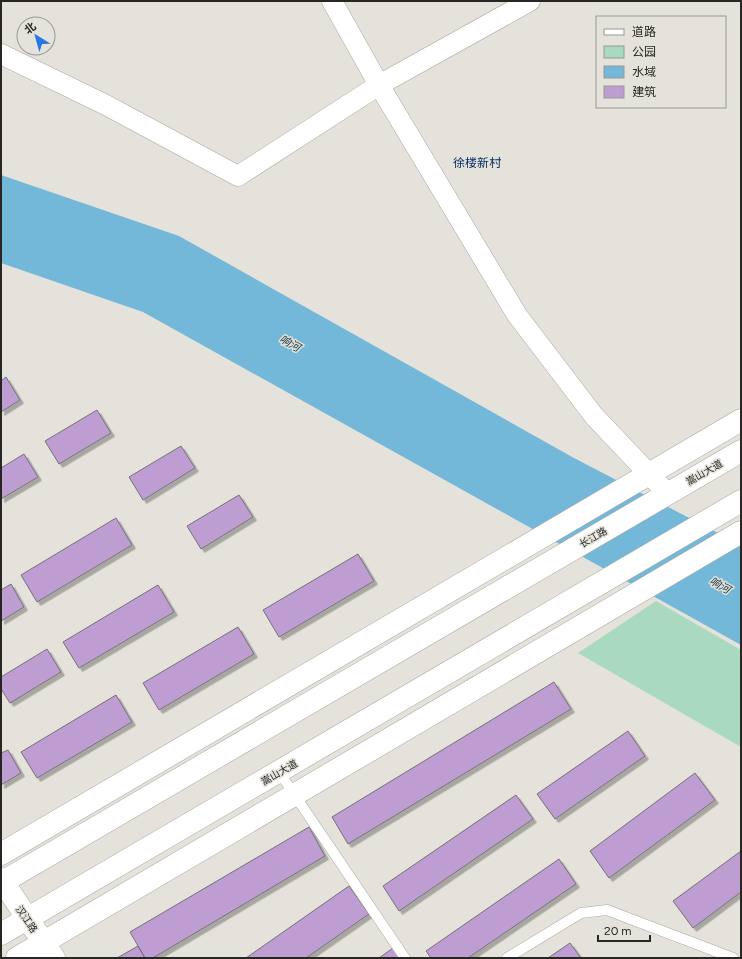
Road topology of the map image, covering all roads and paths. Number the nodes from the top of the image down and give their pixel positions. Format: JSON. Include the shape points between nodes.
{"nodes":[{"id":1,"x":332,"y":1,"type":"edge"},
{"id":2,"x":530,"y":1,"type":"edge"},
{"id":3,"x":1,"y":54,"type":"edge"},
{"id":4,"x":379,"y":85,"type":"junction"},
{"id":5,"x":741,"y":420,"type":"edge"},
{"id":6,"x":741,"y":451,"type":"edge"},
{"id":7,"x":649,"y":474,"type":"junction"},
{"id":8,"x":667,"y":493,"type":"junction"},
{"id":9,"x":741,"y":501,"type":"edge"},
{"id":10,"x":741,"y":532,"type":"edge"},
{"id":11,"x":279,"y":772,"type":"junction"},
{"id":12,"x":294,"y":795,"type":"junction"},
{"id":13,"x":1,"y":854,"type":"edge"},
{"id":14,"x":2,"y":882,"type":"edge"},
{"id":15,"x":27,"y":919,"type":"junction"},
{"id":16,"x":1,"y":934,"type":"edge"},
{"id":17,"x":49,"y":950,"type":"edge"},
{"id":18,"x":17,"y":958,"type":"edge"},
{"id":19,"x":405,"y":958,"type":"edge"},
{"id":20,"x":507,"y":958,"type":"edge"},
{"id":21,"x":733,"y":958,"type":"edge"}],
"edges":[{"from":1,"to":4,"type":"street"},
{"from":2,"to":4,"type":"street"},
{"from":3,"to":4,"type":"street","via":[[106,105],[238,176]]},
{"from":4,"to":7,"type":"street","via":[[517,315],[594,416]]},
{"from":5,"to":7,"type":"main road"},
{"from":6,"to":8,"type":"main road","name":"嵩山大道"},
{"from":7,"to":8,"type":"street"},
{"from":7,"to":13,"type":"main road"},
{"from":8,"to":14,"type":"main road","name":"长江路"},
{"from":9,"to":11,"type":"main road","name":"嵩山大道"},
{"from":10,"to":12,"type":"main road"},
{"from":11,"to":12,"type":"lane"},
{"from":11,"to":15,"type":"main road","name":"嵩山大道"},
{"from":12,"to":17,"type":"main road"},
{"from":12,"to":19,"type":"lane"},
{"from":14,"to":15,"type":"main road","name":"汉江路"},
{"from":15,"to":16,"type":"main road","name":"嵩山大道"},
{"from":15,"to":17,"type":"main road","name":"汉江路"},
{"from":17,"to":18,"type":"main road"},
{"from":20,"to":21,"type":"lane","via":[[581,912],[607,910]]}]}
